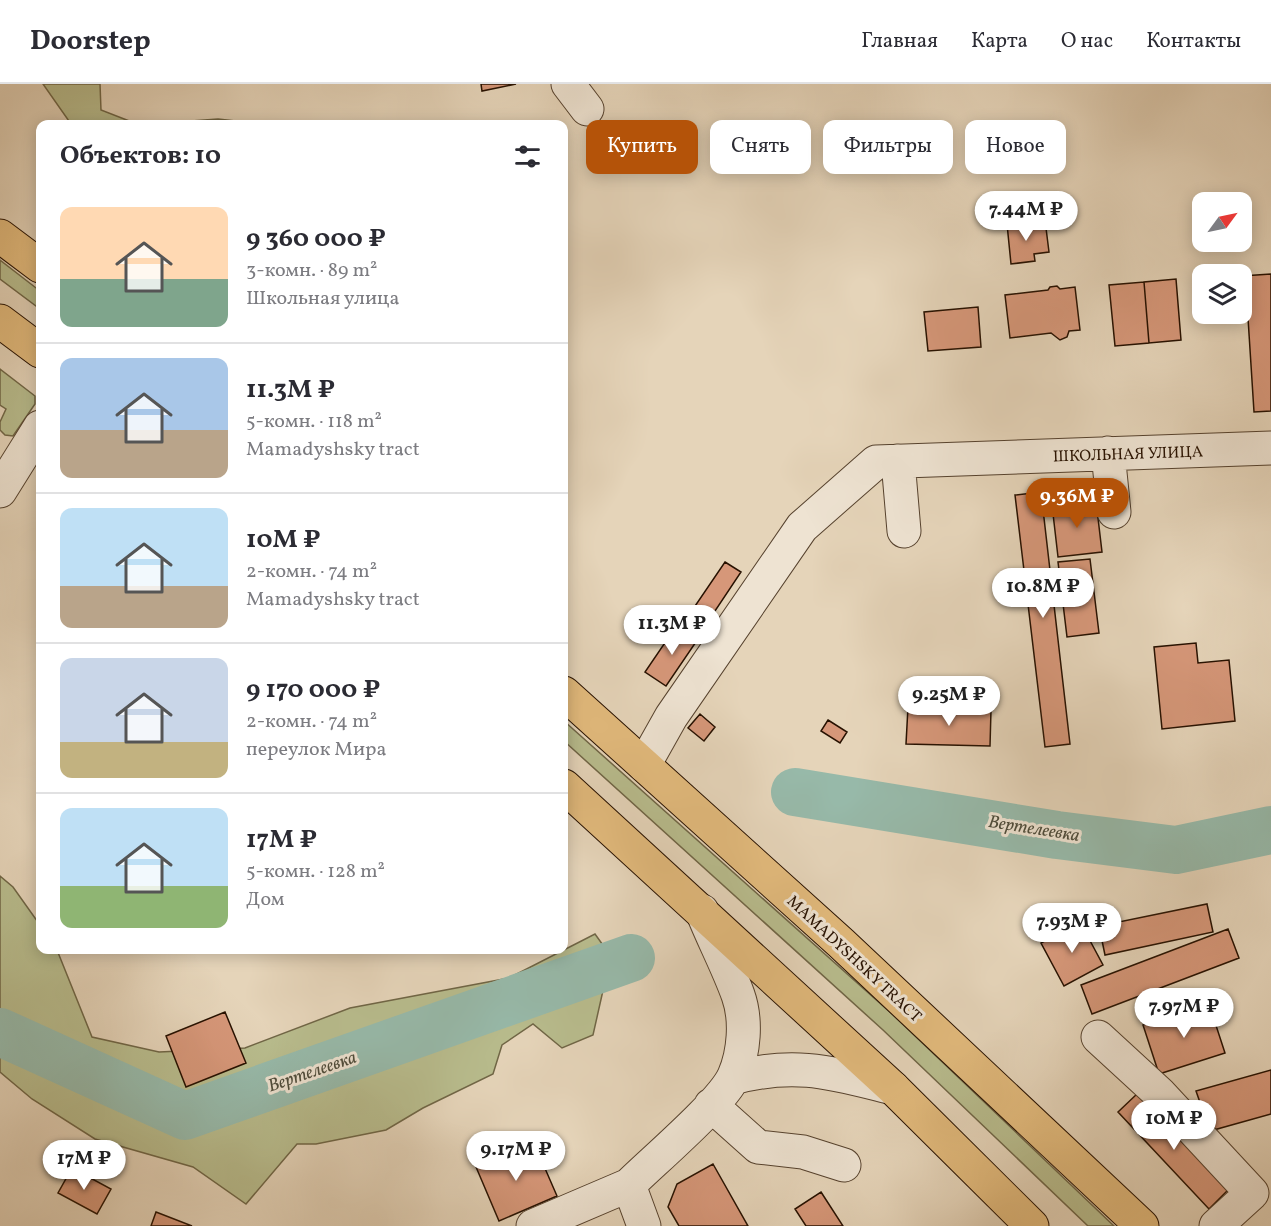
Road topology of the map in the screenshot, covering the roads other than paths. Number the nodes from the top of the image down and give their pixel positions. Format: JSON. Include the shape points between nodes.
{"nodes":[{"id":1,"x":0,"y":236,"type":"edge"},
{"id":2,"x":36,"y":263,"type":"edge"},
{"id":3,"x":0,"y":321,"type":"edge"},
{"id":4,"x":36,"y":348,"type":"edge"},
{"id":5,"x":36,"y":433,"type":"edge"},
{"id":6,"x":1271,"y":448,"type":"edge"},
{"id":7,"x":1108,"y":453,"type":"junction"},
{"id":8,"x":887,"y":462,"type":"junction"},
{"id":9,"x":4,"y":478,"type":"edge"},
{"id":10,"x":1114,"y":512,"type":"dead end"},
{"id":11,"x":904,"y":531,"type":"dead end"},
{"id":12,"x":568,"y":697,"type":"edge"},
{"id":13,"x":644,"y":765,"type":"junction"},
{"id":14,"x":568,"y":790,"type":"edge"},
{"id":15,"x":702,"y":911,"type":"junction"},
{"id":16,"x":1098,"y":1037,"type":"dead end"},
{"id":17,"x":733,"y":1078,"type":"junction"},
{"id":18,"x":893,"y":1088,"type":"junction"},
{"id":19,"x":711,"y":1105,"type":"junction"},
{"id":20,"x":844,"y":1165,"type":"dead end"},
{"id":21,"x":629,"y":1185,"type":"junction"},
{"id":22,"x":1262,"y":1202,"type":"edge"},
{"id":23,"x":533,"y":1226,"type":"edge"},
{"id":24,"x":644,"y":1226,"type":"edge"},
{"id":25,"x":1032,"y":1226,"type":"edge"},
{"id":26,"x":1142,"y":1226,"type":"edge"},
{"id":27,"x":1216,"y":1226,"type":"edge"}],
"edges":[{"from":1,"to":2,"type":"main road"},
{"from":3,"to":4,"type":"main road"},
{"from":5,"to":9,"type":"street"},
{"from":6,"to":7,"type":"street","name":"ШКОЛЬНАЯ УЛИЦА"},
{"from":7,"to":8,"type":"street","name":"ШКОЛЬНАЯ УЛИЦА"},
{"from":7,"to":10,"type":"street"},
{"from":8,"to":11,"type":"street"},
{"from":8,"to":13,"type":"street","via":[[802,527],[671,717]]},
{"from":12,"to":13,"type":"main road","name":"MAMADYSHSKY TRACT"},
{"from":13,"to":26,"type":"main road","name":"MAMADYSHSKY TRACT","via":[[841,943]]},
{"from":14,"to":15,"type":"main road"},
{"from":15,"to":17,"type":"street","via":[[739,997],[742,1046]]},
{"from":15,"to":18,"type":"main road"},
{"from":16,"to":22,"type":"street","via":[[1160,1094]]},
{"from":17,"to":18,"type":"street","via":[[766,1069],[797,1068]]},
{"from":17,"to":19,"type":"street"},
{"from":18,"to":25,"type":"main road"},
{"from":19,"to":20,"type":"street","via":[[758,1147],[803,1152]]},
{"from":19,"to":21,"type":"street"},
{"from":21,"to":23,"type":"street"},
{"from":21,"to":24,"type":"street"},
{"from":22,"to":27,"type":"street"}]}
